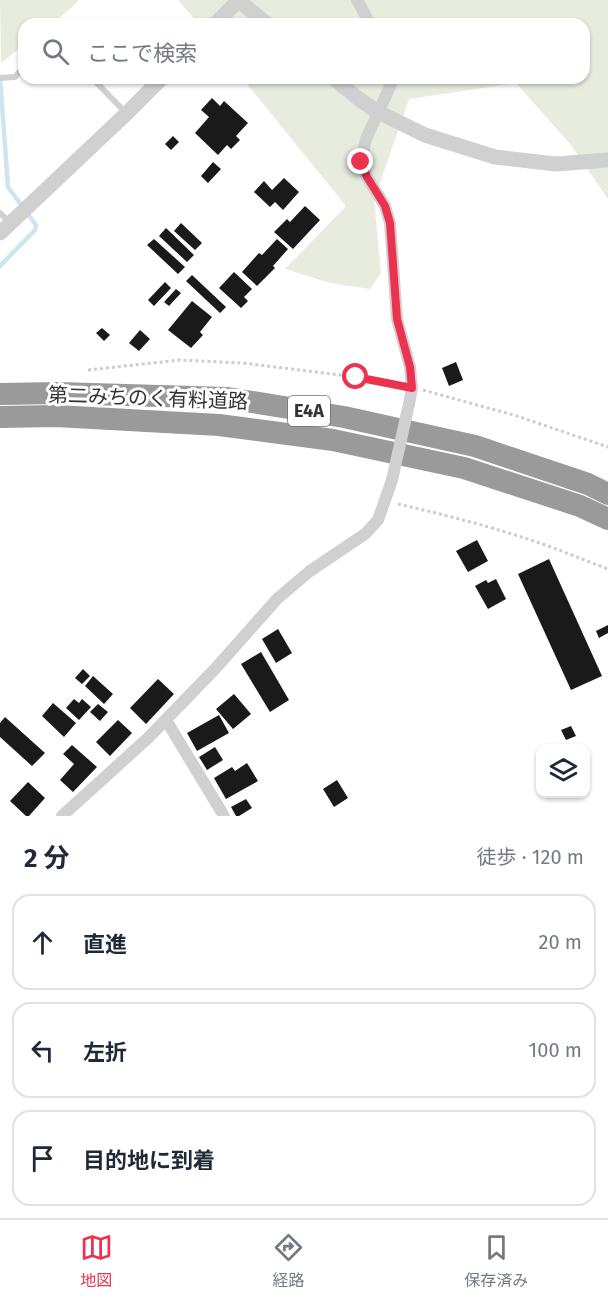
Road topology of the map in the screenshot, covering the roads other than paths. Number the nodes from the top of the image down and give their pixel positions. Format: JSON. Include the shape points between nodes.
{"nodes":[{"id":1,"x":238,"y":0,"type":"edge"},
{"id":2,"x":357,"y":0,"type":"edge"},
{"id":3,"x":221,"y":18,"type":"edge"},
{"id":4,"x":260,"y":18,"type":"edge"},
{"id":5,"x":367,"y":18,"type":"edge"},
{"id":6,"x":18,"y":74,"type":"edge"},
{"id":7,"x":0,"y":78,"type":"edge"},
{"id":8,"x":98,"y":84,"type":"edge"},
{"id":9,"x":156,"y":84,"type":"edge"},
{"id":10,"x":340,"y":84,"type":"edge"},
{"id":11,"x":391,"y":84,"type":"edge"},
{"id":12,"x":378,"y":112,"type":"junction"},
{"id":13,"x":127,"y":113,"type":"junction"},
{"id":14,"x":608,"y":160,"type":"edge"},
{"id":15,"x":3,"y":223,"type":"edge"},
{"id":16,"x":0,"y":394,"type":"edge"},
{"id":17,"x":0,"y":417,"type":"edge"},
{"id":18,"x":608,"y":494,"type":"edge"},
{"id":19,"x":608,"y":519,"type":"edge"},
{"id":20,"x":166,"y":720,"type":"junction"},
{"id":21,"x":62,"y":816,"type":"edge"},
{"id":22,"x":224,"y":816,"type":"edge"}],
"edges":[{"from":1,"to":3,"type":"street"},
{"from":1,"to":4,"type":"street"},
{"from":2,"to":5,"type":"street"},
{"from":6,"to":7,"type":"lane"},
{"from":8,"to":13,"type":"lane"},
{"from":9,"to":13,"type":"street"},
{"from":10,"to":12,"type":"street"},
{"from":11,"to":12,"type":"street"},
{"from":12,"to":14,"type":"street","via":[[425,135],[495,157],[556,164]]},
{"from":12,"to":20,"type":"street","bridge":true,"via":[[361,162],[390,223],[397,319],[412,388],[385,501],[378,519],[365,534],[277,599]]},
{"from":13,"to":15,"type":"street"},
{"from":16,"to":18,"type":"highway","name":"第二みちのく有料道路","number":"E4A","via":[[228,398],[344,417],[476,446]]},
{"from":17,"to":19,"type":"highway","name":"第二みちのく有料道路","number":"E4A","via":[[56,416],[219,425],[333,440],[464,468]]},
{"from":20,"to":21,"type":"street"},
{"from":20,"to":22,"type":"street"}]}
